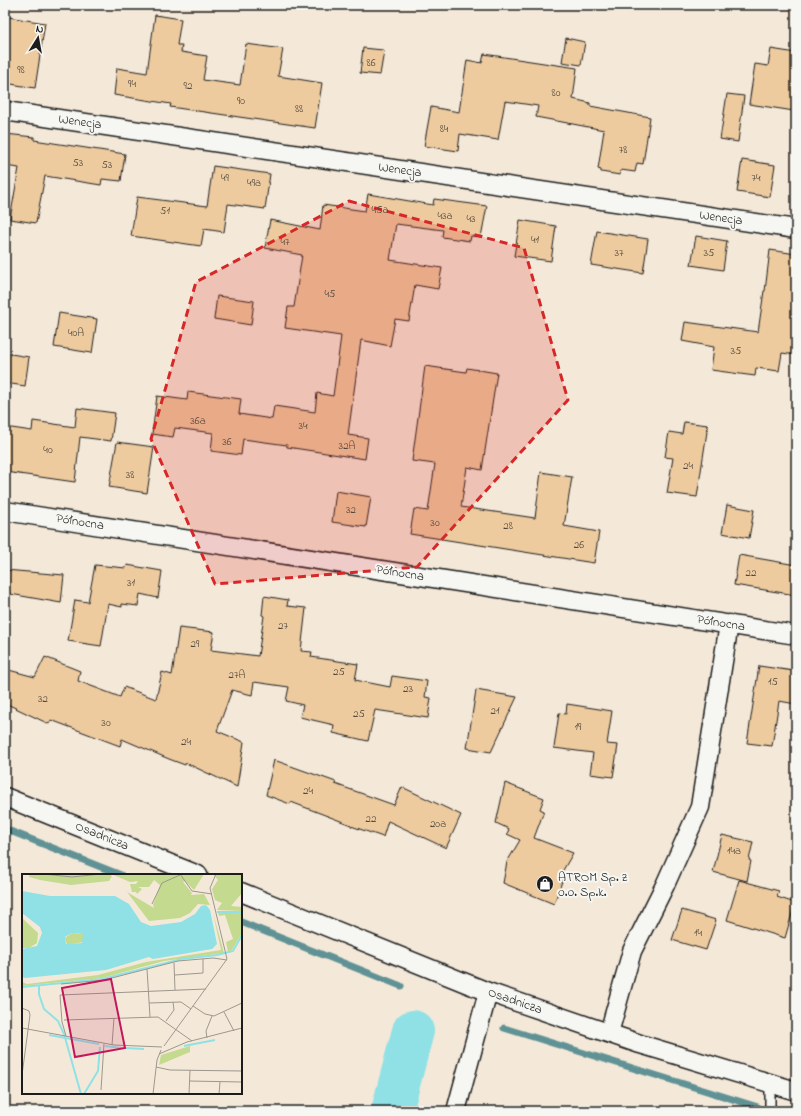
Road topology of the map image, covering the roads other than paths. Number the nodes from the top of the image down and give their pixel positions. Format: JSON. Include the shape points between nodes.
{"nodes":[{"id":1,"x":5,"y":111,"type":"edge"},
{"id":2,"x":796,"y":229,"type":"edge"},
{"id":3,"x":5,"y":511,"type":"edge"},
{"id":4,"x":729,"y":624,"type":"junction"},
{"id":5,"x":796,"y":635,"type":"edge"},
{"id":6,"x":5,"y":797,"type":"edge"},
{"id":7,"x":196,"y":874,"type":"edge"},
{"id":8,"x":242,"y":892,"type":"edge"},
{"id":9,"x":488,"y":992,"type":"junction"},
{"id":10,"x":609,"y":1033,"type":"junction"},
{"id":11,"x":770,"y":1084,"type":"junction"},
{"id":12,"x":796,"y":1091,"type":"edge"},
{"id":13,"x":456,"y":1111,"type":"edge"},
{"id":14,"x":770,"y":1111,"type":"edge"}],
"edges":[{"from":1,"to":2,"type":"street","name":"Wenecja"},
{"from":3,"to":4,"type":"street","name":"Północna"},
{"from":4,"to":5,"type":"street","name":"Północna"},
{"from":4,"to":10,"type":"street","via":[[700,806],[632,951]]},
{"from":6,"to":7,"type":"street","name":"Osadnicza"},
{"from":8,"to":9,"type":"street","name":"Osadnicza"},
{"from":9,"to":10,"type":"street","name":"Osadnicza"},
{"from":9,"to":13,"type":"street"},
{"from":10,"to":11,"type":"street","name":"Osadnicza"},
{"from":11,"to":12,"type":"street","name":"Osadnicza"},
{"from":11,"to":14,"type":"lane"}]}
